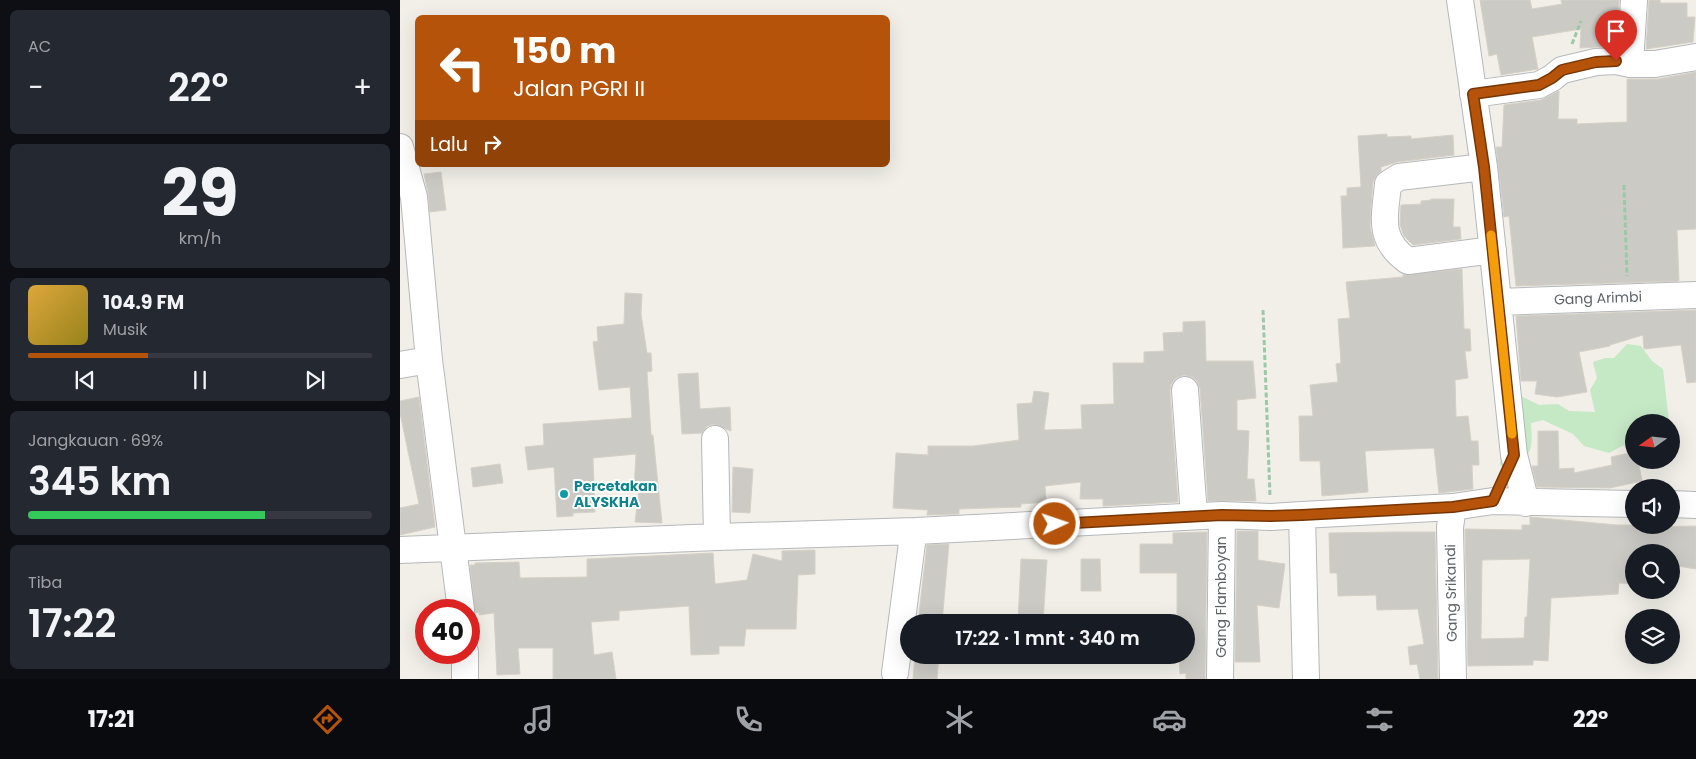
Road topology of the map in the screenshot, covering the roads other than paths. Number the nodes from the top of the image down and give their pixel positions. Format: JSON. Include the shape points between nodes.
{"nodes":[{"id":1,"x":1460,"y":0,"type":"edge"},
{"id":2,"x":1634,"y":0,"type":"edge"},
{"id":3,"x":1696,"y":57,"type":"edge"},
{"id":4,"x":1630,"y":64,"type":"junction"},
{"id":5,"x":1473,"y":94,"type":"junction"},
{"id":6,"x":400,"y":147,"type":"edge"},
{"id":7,"x":1484,"y":167,"type":"junction"},
{"id":8,"x":1493,"y":250,"type":"junction"},
{"id":9,"x":1696,"y":295,"type":"edge"},
{"id":10,"x":1499,"y":302,"type":"junction"},
{"id":11,"x":429,"y":360,"type":"junction"},
{"id":12,"x":400,"y":365,"type":"edge"},
{"id":13,"x":1185,"y":390,"type":"dead end"},
{"id":14,"x":715,"y":440,"type":"dead end"},
{"id":15,"x":1514,"y":455,"type":"junction"},
{"id":16,"x":1493,"y":501,"type":"junction"},
{"id":17,"x":1526,"y":503,"type":"junction"},
{"id":18,"x":1625,"y":504,"type":"edge"},
{"id":19,"x":1680,"y":504,"type":"edge"},
{"id":20,"x":1696,"y":504,"type":"edge"},
{"id":21,"x":1453,"y":507,"type":"junction"},
{"id":22,"x":1222,"y":515,"type":"junction"},
{"id":23,"x":1302,"y":515,"type":"junction"},
{"id":24,"x":1194,"y":516,"type":"junction"},
{"id":25,"x":916,"y":531,"type":"junction"},
{"id":26,"x":717,"y":537,"type":"junction"},
{"id":27,"x":454,"y":547,"type":"junction"},
{"id":28,"x":400,"y":550,"type":"edge"},
{"id":29,"x":460,"y":599,"type":"edge"},
{"id":30,"x":465,"y":664,"type":"edge"},
{"id":31,"x":895,"y":673,"type":"dead end"},
{"id":32,"x":465,"y":679,"type":"edge"},
{"id":33,"x":1220,"y":679,"type":"edge"},
{"id":34,"x":1306,"y":679,"type":"edge"},
{"id":35,"x":1453,"y":679,"type":"edge"}],
"edges":[{"from":1,"to":5,"type":"street"},
{"from":2,"to":4,"type":"street"},
{"from":3,"to":4,"type":"street","via":[[1655,64]]},
{"from":4,"to":5,"type":"street","via":[[1596,62],[1562,70],[1539,85]]},
{"from":5,"to":7,"type":"street"},
{"from":6,"to":11,"type":"street","via":[[414,197]]},
{"from":7,"to":8,"type":"street"},
{"from":7,"to":8,"type":"street","via":[[1399,177],[1388,184],[1384,222],[1395,252],[1408,261]]},
{"from":8,"to":10,"type":"street"},
{"from":9,"to":10,"type":"street","name":"Gang Arimbi"},
{"from":10,"to":15,"type":"street"},
{"from":11,"to":12,"type":"street"},
{"from":11,"to":27,"type":"street"},
{"from":13,"to":24,"type":"street"},
{"from":14,"to":26,"type":"street"},
{"from":15,"to":16,"type":"street"},
{"from":15,"to":17,"type":"street"},
{"from":16,"to":17,"type":"street"},
{"from":16,"to":21,"type":"street"},
{"from":17,"to":18,"type":"street"},
{"from":19,"to":20,"type":"street"},
{"from":21,"to":23,"type":"street"},
{"from":21,"to":35,"type":"street","name":"Gang Srikandi","via":[[1450,526]]},
{"from":22,"to":23,"type":"street"},
{"from":22,"to":24,"type":"street"},
{"from":22,"to":33,"type":"street","name":"Gang Flamboyan"},
{"from":23,"to":34,"type":"street"},
{"from":24,"to":25,"type":"street"},
{"from":25,"to":26,"type":"street"},
{"from":25,"to":31,"type":"street"},
{"from":26,"to":27,"type":"street"},
{"from":27,"to":28,"type":"street"},
{"from":27,"to":29,"type":"street"},
{"from":30,"to":32,"type":"street"}]}
